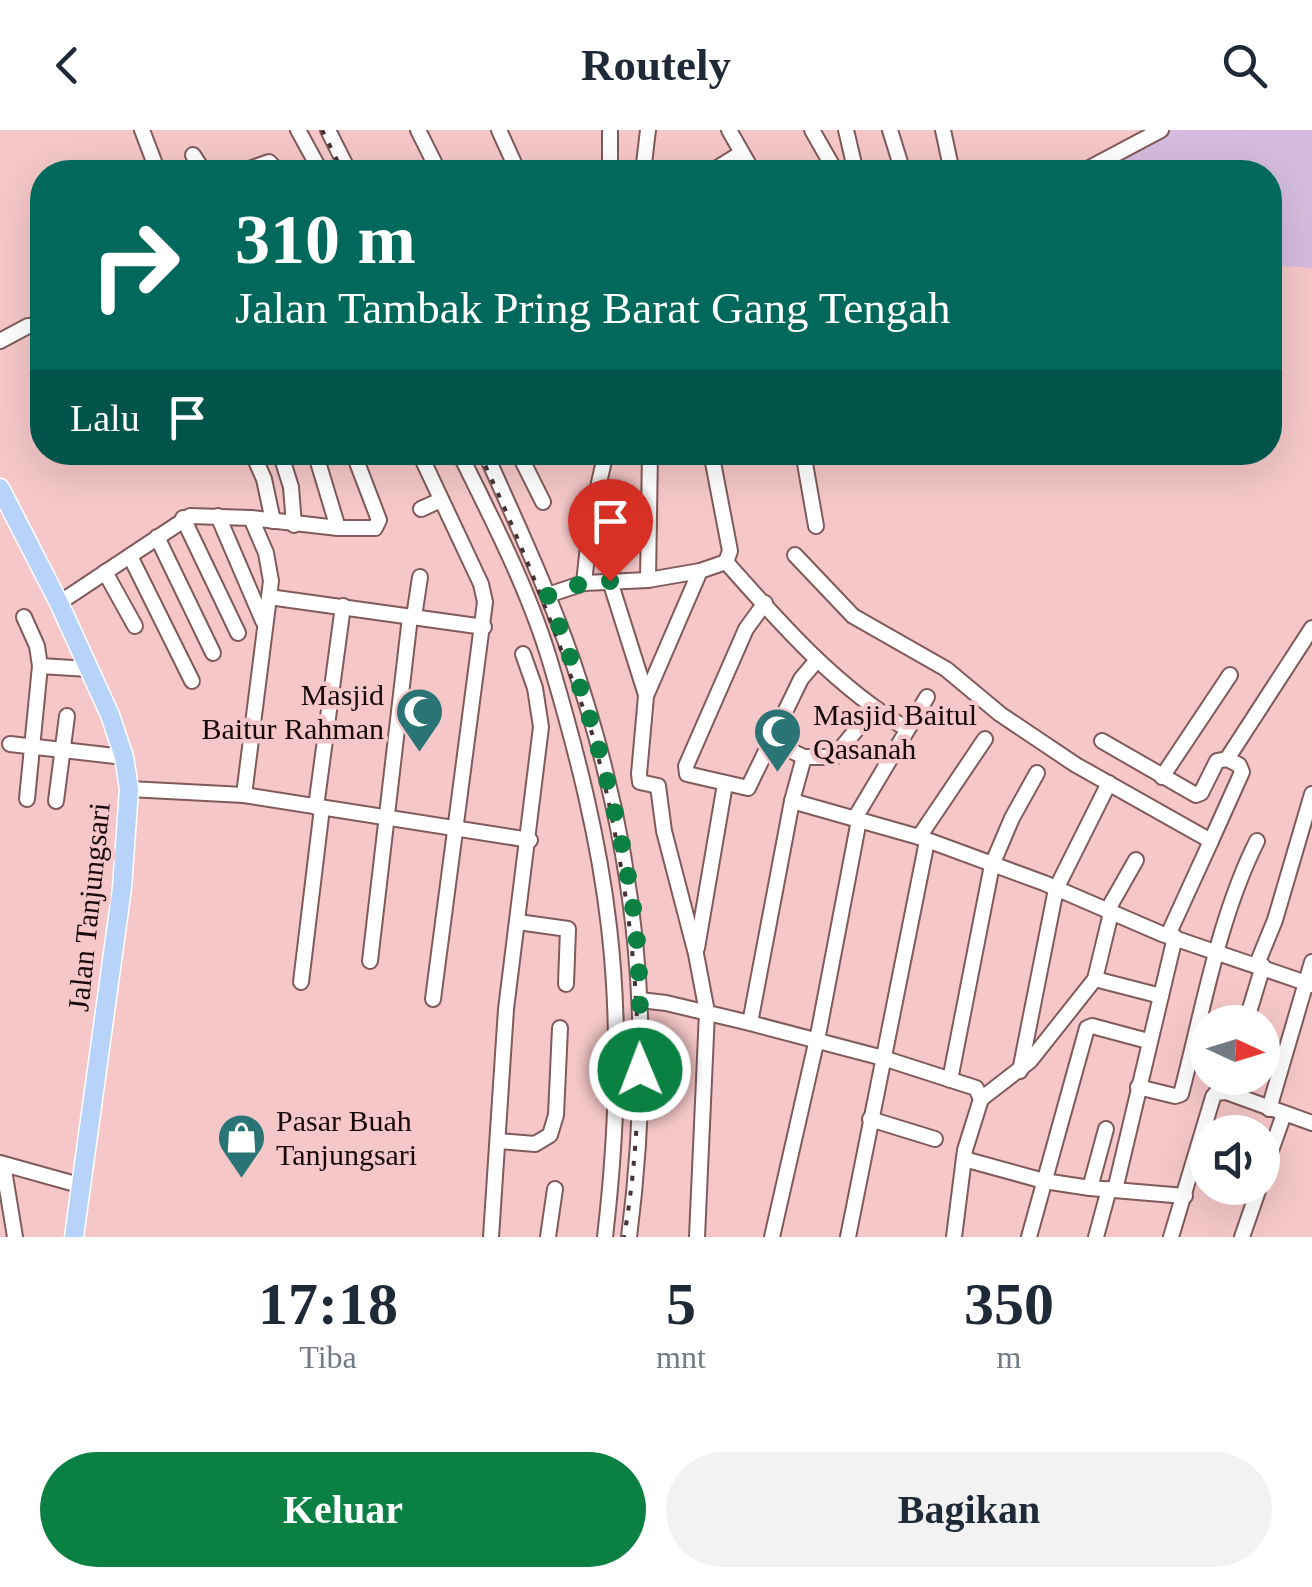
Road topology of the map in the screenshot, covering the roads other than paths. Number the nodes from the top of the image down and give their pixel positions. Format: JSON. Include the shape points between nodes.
{"nodes":[{"id":1,"x":142,"y":130,"type":"edge"},
{"id":2,"x":298,"y":130,"type":"edge"},
{"id":3,"x":328,"y":130,"type":"edge"},
{"id":4,"x":418,"y":130,"type":"edge"},
{"id":5,"x":498,"y":130,"type":"edge"},
{"id":6,"x":610,"y":130,"type":"edge"},
{"id":7,"x":648,"y":130,"type":"edge"},
{"id":8,"x":729,"y":130,"type":"edge"},
{"id":9,"x":812,"y":130,"type":"edge"},
{"id":10,"x":846,"y":130,"type":"edge"},
{"id":11,"x":890,"y":130,"type":"edge"},
{"id":12,"x":943,"y":130,"type":"edge"},
{"id":13,"x":1161,"y":130,"type":"edge"},
{"id":14,"x":740,"y":154,"type":"junction"},
{"id":15,"x":193,"y":155,"type":"dead end"},
{"id":16,"x":153,"y":160,"type":"edge"},
{"id":17,"x":196,"y":160,"type":"edge"},
{"id":18,"x":314,"y":160,"type":"edge"},
{"id":19,"x":342,"y":160,"type":"edge"},
{"id":20,"x":432,"y":160,"type":"edge"},
{"id":21,"x":512,"y":160,"type":"edge"},
{"id":22,"x":610,"y":160,"type":"edge"},
{"id":23,"x":644,"y":160,"type":"edge"},
{"id":24,"x":730,"y":160,"type":"edge"},
{"id":25,"x":744,"y":160,"type":"edge"},
{"id":26,"x":829,"y":160,"type":"edge"},
{"id":27,"x":853,"y":160,"type":"edge"},
{"id":28,"x":899,"y":160,"type":"edge"},
{"id":29,"x":949,"y":160,"type":"edge"},
{"id":30,"x":1105,"y":160,"type":"edge"},
{"id":31,"x":30,"y":326,"type":"edge"},
{"id":32,"x":0,"y":341,"type":"edge"},
{"id":33,"x":258,"y":465,"type":"edge"},
{"id":34,"x":284,"y":465,"type":"edge"},
{"id":35,"x":319,"y":465,"type":"edge"},
{"id":36,"x":359,"y":465,"type":"edge"},
{"id":37,"x":425,"y":465,"type":"edge"},
{"id":38,"x":465,"y":465,"type":"edge"},
{"id":39,"x":491,"y":465,"type":"edge"},
{"id":40,"x":529,"y":465,"type":"edge"},
{"id":41,"x":603,"y":465,"type":"edge"},
{"id":42,"x":650,"y":465,"type":"edge"},
{"id":43,"x":714,"y":465,"type":"edge"},
{"id":44,"x":804,"y":465,"type":"edge"},
{"id":45,"x":0,"y":488,"type":"edge"},
{"id":46,"x":441,"y":500,"type":"junction"},
{"id":47,"x":543,"y":502,"type":"dead end"},
{"id":48,"x":421,"y":509,"type":"dead end"},
{"id":49,"x":218,"y":516,"type":"junction"},
{"id":50,"x":183,"y":518,"type":"junction"},
{"id":51,"x":251,"y":518,"type":"junction"},
{"id":52,"x":273,"y":522,"type":"junction"},
{"id":53,"x":294,"y":525,"type":"junction"},
{"id":54,"x":816,"y":526,"type":"dead end"},
{"id":55,"x":338,"y":528,"type":"junction"},
{"id":56,"x":156,"y":537,"type":"junction"},
{"id":57,"x":795,"y":555,"type":"dead end"},
{"id":58,"x":130,"y":556,"type":"junction"},
{"id":59,"x":726,"y":562,"type":"junction"},
{"id":60,"x":700,"y":571,"type":"junction"},
{"id":61,"x":105,"y":572,"type":"junction"},
{"id":62,"x":420,"y":578,"type":"dead end"},
{"id":63,"x":648,"y":580,"type":"junction"},
{"id":64,"x":610,"y":581,"type":"junction"},
{"id":65,"x":584,"y":583,"type":"junction"},
{"id":66,"x":548,"y":595,"type":"junction"},
{"id":67,"x":268,"y":596,"type":"junction"},
{"id":68,"x":59,"y":602,"type":"junction"},
{"id":69,"x":765,"y":603,"type":"junction"},
{"id":70,"x":343,"y":606,"type":"junction"},
{"id":71,"x":24,"y":617,"type":"dead end"},
{"id":72,"x":412,"y":617,"type":"junction"},
{"id":73,"x":264,"y":624,"type":"junction"},
{"id":74,"x":135,"y":626,"type":"dead end"},
{"id":75,"x":484,"y":627,"type":"junction"},
{"id":76,"x":1312,"y":628,"type":"edge"},
{"id":77,"x":238,"y":632,"type":"dead end"},
{"id":78,"x":214,"y":653,"type":"dead end"},
{"id":79,"x":523,"y":654,"type":"dead end"},
{"id":80,"x":817,"y":660,"type":"junction"},
{"id":81,"x":40,"y":666,"type":"junction"},
{"id":82,"x":89,"y":668,"type":"junction"},
{"id":83,"x":1230,"y":675,"type":"dead end"},
{"id":84,"x":192,"y":681,"type":"dead end"},
{"id":85,"x":646,"y":696,"type":"junction"},
{"id":86,"x":927,"y":697,"type":"dead end"},
{"id":87,"x":874,"y":708,"type":"junction"},
{"id":88,"x":67,"y":716,"type":"dead end"},
{"id":89,"x":907,"y":728,"type":"junction"},
{"id":90,"x":985,"y":739,"type":"dead end"},
{"id":91,"x":771,"y":741,"type":"junction"},
{"id":92,"x":1102,"y":741,"type":"dead end"},
{"id":93,"x":10,"y":744,"type":"dead end"},
{"id":94,"x":33,"y":746,"type":"junction"},
{"id":95,"x":63,"y":749,"type":"junction"},
{"id":96,"x":804,"y":756,"type":"junction"},
{"id":97,"x":124,"y":758,"type":"junction"},
{"id":98,"x":1227,"y":758,"type":"junction"},
{"id":99,"x":1037,"y":773,"type":"dead end"},
{"id":100,"x":1162,"y":777,"type":"junction"},
{"id":101,"x":1109,"y":783,"type":"junction"},
{"id":102,"x":732,"y":786,"type":"junction"},
{"id":103,"x":129,"y":789,"type":"junction"},
{"id":104,"x":1312,"y":794,"type":"edge"},
{"id":105,"x":244,"y":795,"type":"junction"},
{"id":106,"x":27,"y":799,"type":"dead end"},
{"id":107,"x":56,"y":800,"type":"dead end"},
{"id":108,"x":792,"y":802,"type":"junction"},
{"id":109,"x":319,"y":808,"type":"junction"},
{"id":110,"x":386,"y":817,"type":"junction"},
{"id":111,"x":857,"y":819,"type":"junction"},
{"id":112,"x":456,"y":828,"type":"junction"},
{"id":113,"x":923,"y":839,"type":"junction"},
{"id":114,"x":530,"y":840,"type":"junction"},
{"id":115,"x":1211,"y":840,"type":"junction"},
{"id":116,"x":1256,"y":841,"type":"dead end"},
{"id":117,"x":1136,"y":860,"type":"dead end"},
{"id":118,"x":992,"y":864,"type":"junction"},
{"id":119,"x":1056,"y":889,"type":"junction"},
{"id":120,"x":1109,"y":912,"type":"junction"},
{"id":121,"x":518,"y":922,"type":"junction"},
{"id":122,"x":1172,"y":936,"type":"junction"},
{"id":123,"x":1218,"y":952,"type":"junction"},
{"id":124,"x":696,"y":954,"type":"junction"},
{"id":125,"x":370,"y":962,"type":"dead end"},
{"id":126,"x":1312,"y":962,"type":"edge"},
{"id":127,"x":1260,"y":965,"type":"junction"},
{"id":128,"x":1095,"y":979,"type":"junction"},
{"id":129,"x":301,"y":982,"type":"dead end"},
{"id":130,"x":566,"y":984,"type":"dead end"},
{"id":131,"x":1309,"y":984,"type":"edge"},
{"id":132,"x":1161,"y":996,"type":"junction"},
{"id":133,"x":433,"y":999,"type":"dead end"},
{"id":134,"x":640,"y":1000,"type":"junction"},
{"id":135,"x":1250,"y":1005,"type":"edge"},
{"id":136,"x":707,"y":1012,"type":"junction"},
{"id":137,"x":750,"y":1023,"type":"junction"},
{"id":138,"x":560,"y":1028,"type":"dead end"},
{"id":139,"x":817,"y":1040,"type":"junction"},
{"id":140,"x":1148,"y":1041,"type":"junction"},
{"id":141,"x":884,"y":1058,"type":"junction"},
{"id":142,"x":1020,"y":1071,"type":"junction"},
{"id":143,"x":950,"y":1080,"type":"junction"},
{"id":144,"x":1138,"y":1086,"type":"junction"},
{"id":145,"x":1215,"y":1095,"type":"edge"},
{"id":146,"x":1246,"y":1095,"type":"edge"},
{"id":147,"x":981,"y":1099,"type":"junction"},
{"id":148,"x":1276,"y":1112,"type":"junction"},
{"id":149,"x":1275,"y":1115,"type":"edge"},
{"id":150,"x":870,"y":1119,"type":"junction"},
{"id":151,"x":1312,"y":1122,"type":"edge"},
{"id":152,"x":1106,"y":1129,"type":"dead end"},
{"id":153,"x":935,"y":1139,"type":"dead end"},
{"id":154,"x":498,"y":1141,"type":"junction"},
{"id":155,"x":964,"y":1159,"type":"junction"},
{"id":156,"x":2,"y":1163,"type":"edge"},
{"id":157,"x":1044,"y":1181,"type":"junction"},
{"id":158,"x":80,"y":1186,"type":"junction"},
{"id":159,"x":1090,"y":1188,"type":"junction"},
{"id":160,"x":556,"y":1189,"type":"dead end"},
{"id":161,"x":1112,"y":1190,"type":"junction"},
{"id":162,"x":1185,"y":1196,"type":"junction"},
{"id":163,"x":1252,"y":1205,"type":"edge"},
{"id":164,"x":15,"y":1237,"type":"edge"},
{"id":165,"x":74,"y":1237,"type":"edge"},
{"id":166,"x":491,"y":1237,"type":"edge"},
{"id":167,"x":548,"y":1237,"type":"edge"},
{"id":168,"x":606,"y":1237,"type":"edge"},
{"id":169,"x":629,"y":1237,"type":"edge"},
{"id":170,"x":697,"y":1237,"type":"edge"},
{"id":171,"x":772,"y":1237,"type":"edge"},
{"id":172,"x":848,"y":1237,"type":"edge"},
{"id":173,"x":954,"y":1237,"type":"edge"},
{"id":174,"x":1029,"y":1237,"type":"edge"},
{"id":175,"x":1096,"y":1237,"type":"edge"},
{"id":176,"x":1171,"y":1237,"type":"edge"},
{"id":177,"x":1242,"y":1237,"type":"edge"}],
"edges":[{"from":1,"to":16,"type":"street"},
{"from":2,"to":18,"type":"street"},
{"from":3,"to":19,"type":"street"},
{"from":4,"to":20,"type":"street"},
{"from":5,"to":21,"type":"street"},
{"from":6,"to":22,"type":"street"},
{"from":7,"to":23,"type":"street"},
{"from":8,"to":14,"type":"street"},
{"from":9,"to":26,"type":"street"},
{"from":10,"to":27,"type":"street"},
{"from":11,"to":28,"type":"street"},
{"from":12,"to":29,"type":"street"},
{"from":13,"to":30,"type":"street"},
{"from":14,"to":24,"type":"street"},
{"from":14,"to":25,"type":"street"},
{"from":15,"to":17,"type":"street"},
{"from":31,"to":32,"type":"street"},
{"from":33,"to":52,"type":"street"},
{"from":34,"to":53,"type":"street"},
{"from":35,"to":55,"type":"street"},
{"from":36,"to":55,"type":"street","via":[[379,520],[375,528]]},
{"from":37,"to":46,"type":"street"},
{"from":38,"to":168,"type":"street","via":[[552,667],[591,812],[610,930],[616,1035]]},
{"from":39,"to":66,"type":"street"},
{"from":40,"to":47,"type":"street"},
{"from":41,"to":65,"type":"street"},
{"from":42,"to":63,"type":"street"},
{"from":43,"to":59,"type":"street","via":[[730,550]]},
{"from":44,"to":54,"type":"street"},
{"from":45,"to":68,"type":"main road","name":"Jalan Tanjungsari"},
{"from":46,"to":48,"type":"street"},
{"from":46,"to":75,"type":"street","via":[[481,584]]},
{"from":49,"to":50,"type":"street"},
{"from":49,"to":51,"type":"street"},
{"from":49,"to":73,"type":"street"},
{"from":50,"to":56,"type":"street"},
{"from":50,"to":77,"type":"street"},
{"from":51,"to":52,"type":"street"},
{"from":51,"to":67,"type":"street","via":[[271,569]]},
{"from":52,"to":53,"type":"street"},
{"from":53,"to":55,"type":"street"},
{"from":56,"to":58,"type":"street"},
{"from":56,"to":78,"type":"street"},
{"from":57,"to":101,"type":"street","via":[[853,616],[946,669],[1012,723]]},
{"from":58,"to":61,"type":"street"},
{"from":58,"to":84,"type":"street"},
{"from":59,"to":60,"type":"street"},
{"from":59,"to":69,"type":"street"},
{"from":60,"to":63,"type":"street"},
{"from":60,"to":85,"type":"street"},
{"from":61,"to":68,"type":"street"},
{"from":61,"to":74,"type":"street"},
{"from":62,"to":72,"type":"street"},
{"from":63,"to":64,"type":"street"},
{"from":64,"to":65,"type":"street"},
{"from":64,"to":85,"type":"street"},
{"from":65,"to":66,"type":"street"},
{"from":66,"to":134,"type":"street","via":[[605,768],[633,908]]},
{"from":67,"to":70,"type":"street"},
{"from":67,"to":73,"type":"street"},
{"from":68,"to":82,"type":"main road","name":"Jalan Tanjungsari"},
{"from":69,"to":80,"type":"street"},
{"from":69,"to":102,"type":"street","via":[[746,628],[686,766],[687,774]]},
{"from":70,"to":72,"type":"street"},
{"from":70,"to":109,"type":"street"},
{"from":71,"to":81,"type":"street"},
{"from":72,"to":75,"type":"street"},
{"from":72,"to":110,"type":"street"},
{"from":73,"to":105,"type":"street"},
{"from":75,"to":112,"type":"street"},
{"from":76,"to":98,"type":"street"},
{"from":79,"to":114,"type":"street","via":[[541,716]]},
{"from":80,"to":87,"type":"street"},
{"from":80,"to":91,"type":"street"},
{"from":81,"to":82,"type":"street"},
{"from":81,"to":94,"type":"street"},
{"from":82,"to":97,"type":"main road","name":"Jalan Tanjungsari"},
{"from":83,"to":100,"type":"street"},
{"from":85,"to":124,"type":"street","via":[[639,779],[658,786]]},
{"from":86,"to":89,"type":"street"},
{"from":87,"to":89,"type":"street"},
{"from":87,"to":96,"type":"street","via":[[834,757]]},
{"from":88,"to":95,"type":"street"},
{"from":89,"to":111,"type":"street"},
{"from":90,"to":113,"type":"street"},
{"from":91,"to":96,"type":"street"},
{"from":91,"to":102,"type":"street","via":[[748,788]]},
{"from":92,"to":100,"type":"street"},
{"from":93,"to":94,"type":"street"},
{"from":94,"to":95,"type":"street"},
{"from":94,"to":106,"type":"street"},
{"from":95,"to":97,"type":"street"},
{"from":95,"to":107,"type":"street"},
{"from":96,"to":108,"type":"street"},
{"from":97,"to":103,"type":"main road","name":"Jalan Tanjungsari"},
{"from":98,"to":100,"type":"street","via":[[1217,761],[1198,795]]},
{"from":98,"to":115,"type":"street","via":[[1242,772]]},
{"from":99,"to":118,"type":"street"},
{"from":101,"to":115,"type":"street"},
{"from":101,"to":119,"type":"street"},
{"from":102,"to":124,"type":"street"},
{"from":103,"to":105,"type":"street"},
{"from":103,"to":158,"type":"main road","name":"Jalan Tanjungsari","via":[[122,888]]},
{"from":104,"to":127,"type":"street"},
{"from":105,"to":109,"type":"street"},
{"from":108,"to":111,"type":"street"},
{"from":108,"to":137,"type":"street"},
{"from":109,"to":110,"type":"street"},
{"from":109,"to":129,"type":"street"},
{"from":110,"to":112,"type":"street"},
{"from":110,"to":125,"type":"street"},
{"from":111,"to":113,"type":"street"},
{"from":111,"to":139,"type":"street"},
{"from":112,"to":114,"type":"street"},
{"from":112,"to":133,"type":"street"},
{"from":113,"to":118,"type":"street"},
{"from":113,"to":141,"type":"street"},
{"from":114,"to":121,"type":"street"},
{"from":115,"to":122,"type":"street"},
{"from":116,"to":123,"type":"street"},
{"from":117,"to":120,"type":"street"},
{"from":118,"to":119,"type":"street"},
{"from":118,"to":143,"type":"street"},
{"from":119,"to":120,"type":"street"},
{"from":119,"to":142,"type":"street"},
{"from":120,"to":122,"type":"street"},
{"from":120,"to":128,"type":"street"},
{"from":121,"to":130,"type":"street","via":[[568,929]]},
{"from":121,"to":154,"type":"street"},
{"from":122,"to":123,"type":"street"},
{"from":122,"to":132,"type":"street"},
{"from":123,"to":127,"type":"street"},
{"from":123,"to":144,"type":"street","via":[[1182,1094]]},
{"from":124,"to":136,"type":"street"},
{"from":126,"to":131,"type":"street"},
{"from":127,"to":131,"type":"street"},
{"from":127,"to":135,"type":"street"},
{"from":128,"to":132,"type":"street"},
{"from":128,"to":142,"type":"street"},
{"from":131,"to":148,"type":"street"},
{"from":132,"to":140,"type":"street"},
{"from":134,"to":136,"type":"street"},
{"from":134,"to":169,"type":"street","via":[[638,1169]]},
{"from":136,"to":137,"type":"street"},
{"from":136,"to":170,"type":"street"},
{"from":137,"to":139,"type":"street"},
{"from":138,"to":154,"type":"street","via":[[550,1135],[535,1144]]},
{"from":139,"to":141,"type":"street"},
{"from":139,"to":171,"type":"street"},
{"from":140,"to":144,"type":"street"},
{"from":140,"to":157,"type":"street","via":[[1087,1028]]},
{"from":141,"to":143,"type":"street"},
{"from":141,"to":150,"type":"street"},
{"from":142,"to":147,"type":"street"},
{"from":143,"to":147,"type":"street","via":[[976,1088]]},
{"from":144,"to":161,"type":"street"},
{"from":145,"to":162,"type":"street"},
{"from":146,"to":148,"type":"street"},
{"from":147,"to":155,"type":"street"},
{"from":148,"to":149,"type":"street"},
{"from":148,"to":151,"type":"street"},
{"from":150,"to":153,"type":"street"},
{"from":150,"to":172,"type":"street"},
{"from":152,"to":159,"type":"street"},
{"from":154,"to":166,"type":"street"},
{"from":155,"to":157,"type":"street"},
{"from":155,"to":173,"type":"street"},
{"from":156,"to":158,"type":"street"},
{"from":156,"to":164,"type":"street"},
{"from":157,"to":159,"type":"street"},
{"from":157,"to":174,"type":"street"},
{"from":158,"to":165,"type":"main road","name":"Jalan Tanjungsari"},
{"from":159,"to":161,"type":"street"},
{"from":160,"to":167,"type":"street"},
{"from":161,"to":162,"type":"street"},
{"from":161,"to":175,"type":"street"},
{"from":162,"to":176,"type":"street"},
{"from":163,"to":177,"type":"street"}]}
